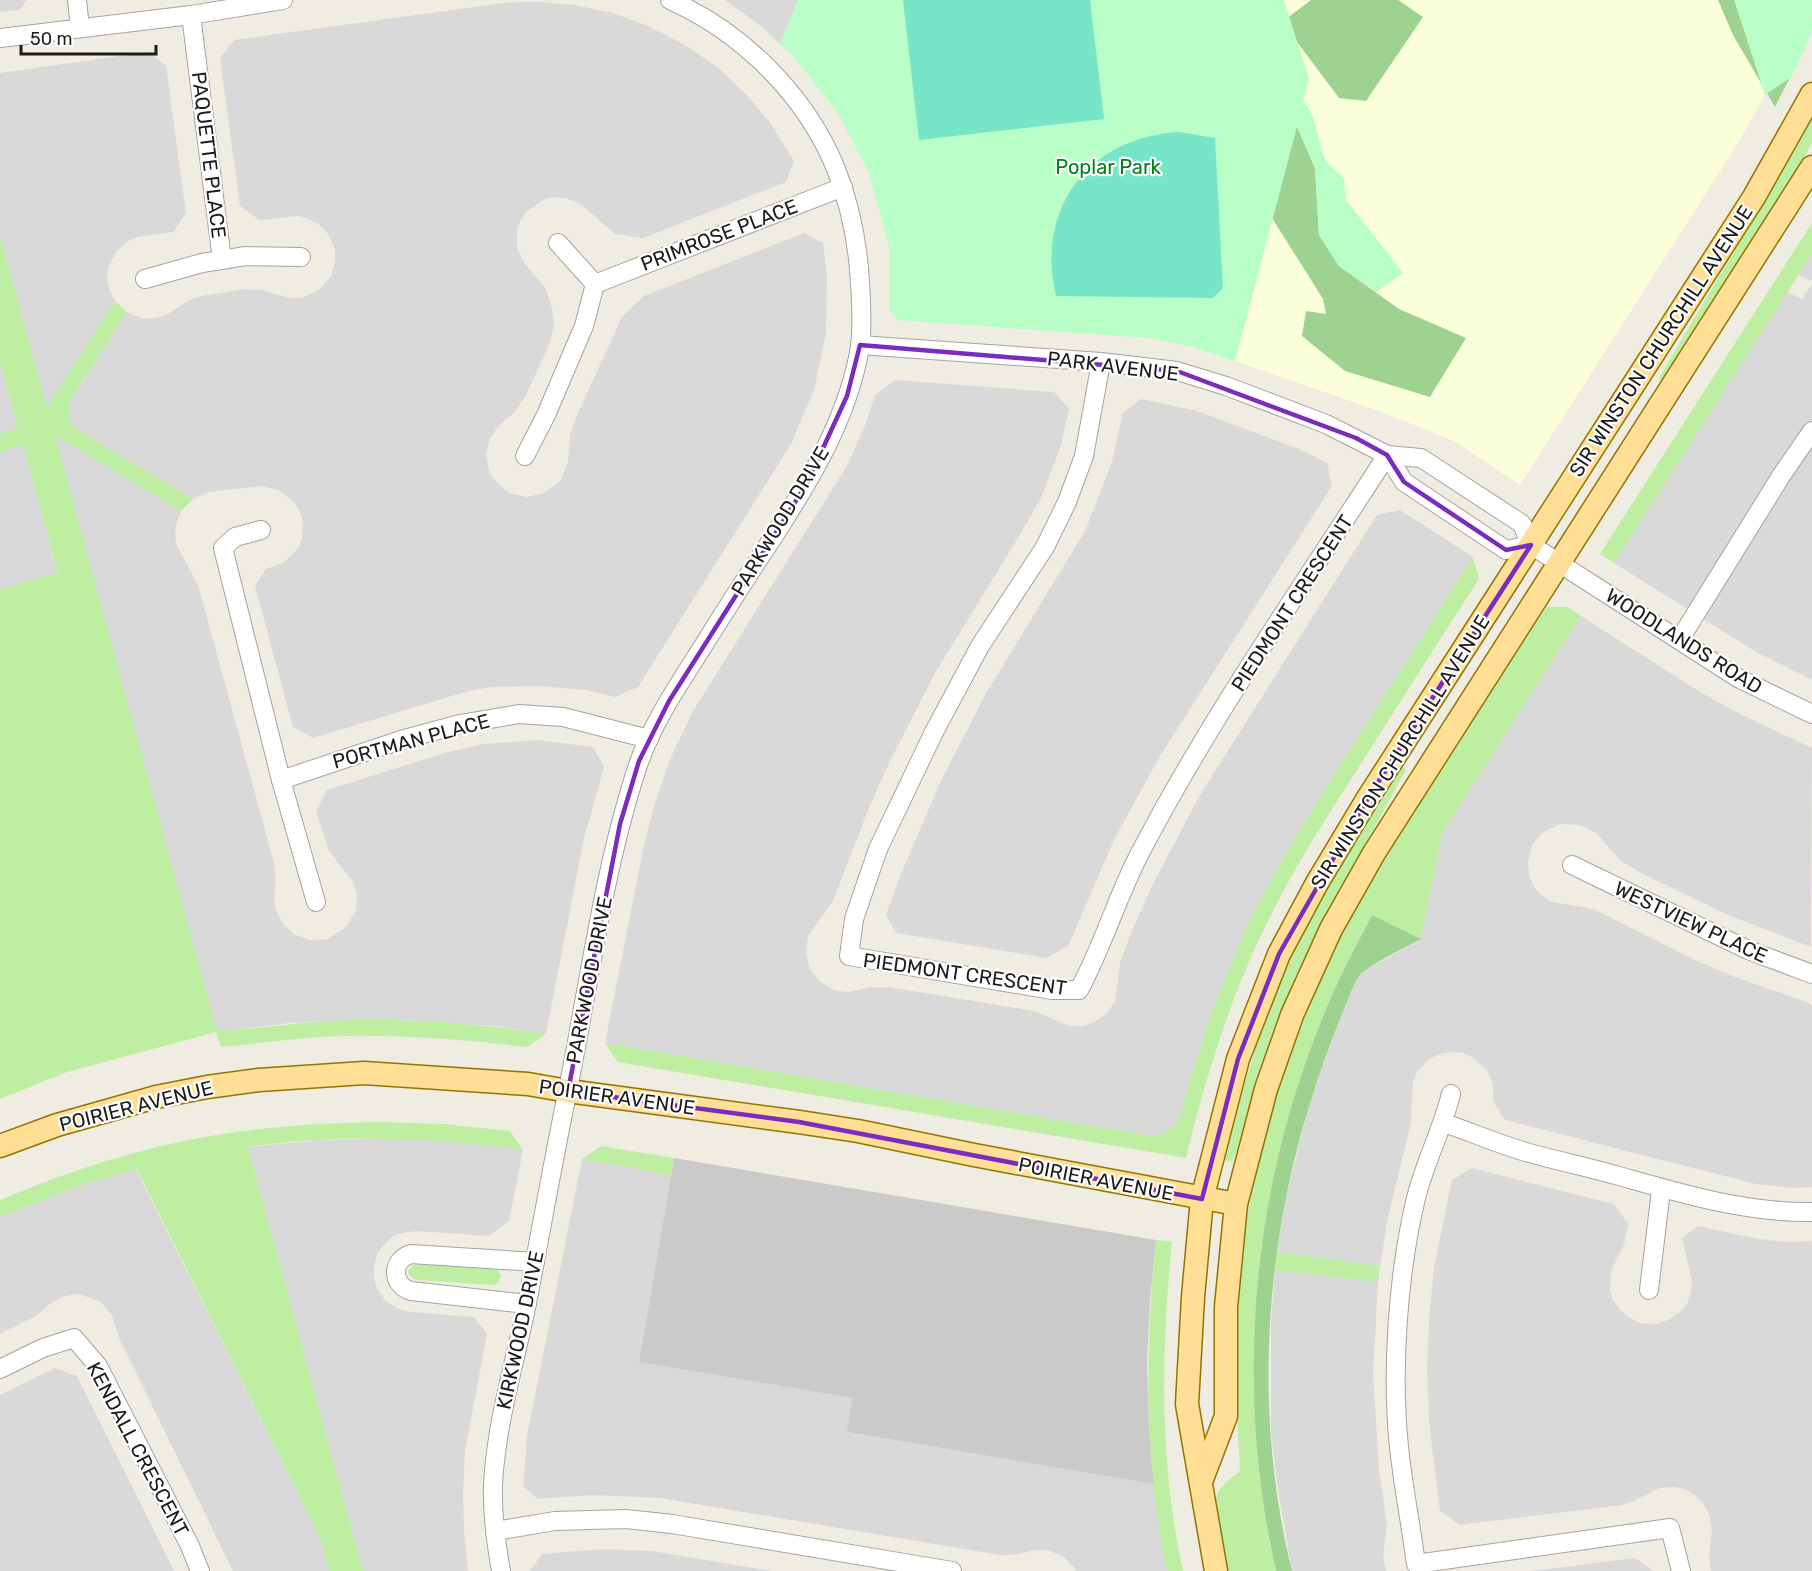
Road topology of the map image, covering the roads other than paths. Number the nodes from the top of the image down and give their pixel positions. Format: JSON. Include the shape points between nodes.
{"nodes":[{"id":1,"x":77,"y":0,"type":"edge"},
{"id":2,"x":283,"y":0,"type":"edge"},
{"id":3,"x":670,"y":0,"type":"edge"},
{"id":4,"x":191,"y":15,"type":"junction"},
{"id":5,"x":80,"y":28,"type":"junction"},
{"id":6,"x":0,"y":38,"type":"edge"},
{"id":7,"x":1812,"y":94,"type":"edge"},
{"id":8,"x":1812,"y":166,"type":"edge"},
{"id":9,"x":843,"y":187,"type":"junction"},
{"id":10,"x":558,"y":243,"type":"dead end"},
{"id":11,"x":301,"y":257,"type":"dead end"},
{"id":12,"x":222,"y":260,"type":"junction"},
{"id":13,"x":146,"y":279,"type":"dead end"},
{"id":14,"x":595,"y":284,"type":"junction"},
{"id":15,"x":860,"y":345,"type":"junction"},
{"id":16,"x":1101,"y":362,"type":"junction"},
{"id":17,"x":1812,"y":431,"type":"edge"},
{"id":18,"x":1387,"y":454,"type":"junction"},
{"id":19,"x":525,"y":456,"type":"dead end"},
{"id":20,"x":261,"y":530,"type":"dead end"},
{"id":21,"x":1531,"y":544,"type":"junction"},
{"id":22,"x":1559,"y":563,"type":"junction"},
{"id":23,"x":1680,"y":639,"type":"junction"},
{"id":24,"x":1812,"y":714,"type":"edge"},
{"id":25,"x":649,"y":739,"type":"junction"},
{"id":26,"x":281,"y":780,"type":"junction"},
{"id":27,"x":1572,"y":865,"type":"dead end"},
{"id":28,"x":316,"y":902,"type":"dead end"},
{"id":29,"x":1812,"y":974,"type":"edge"},
{"id":30,"x":568,"y":1091,"type":"junction"},
{"id":31,"x":1451,"y":1094,"type":"dead end"},
{"id":32,"x":1444,"y":1123,"type":"junction"},
{"id":33,"x":0,"y":1146,"type":"edge"},
{"id":34,"x":1661,"y":1190,"type":"junction"},
{"id":35,"x":1202,"y":1199,"type":"junction"},
{"id":36,"x":1236,"y":1204,"type":"junction"},
{"id":37,"x":1812,"y":1212,"type":"edge"},
{"id":38,"x":535,"y":1262,"type":"junction"},
{"id":39,"x":1648,"y":1290,"type":"dead end"},
{"id":40,"x":527,"y":1304,"type":"junction"},
{"id":41,"x":0,"y":1369,"type":"edge"},
{"id":42,"x":1202,"y":1480,"type":"junction"},
{"id":43,"x":495,"y":1531,"type":"junction"},
{"id":44,"x":200,"y":1571,"type":"edge"},
{"id":45,"x":501,"y":1571,"type":"edge"},
{"id":46,"x":951,"y":1571,"type":"edge"},
{"id":47,"x":1216,"y":1571,"type":"edge"},
{"id":48,"x":1681,"y":1571,"type":"edge"}],
"edges":[{"from":1,"to":5,"type":"street"},
{"from":2,"to":4,"type":"street"},
{"from":3,"to":9,"type":"street","name":"PARKWOOD DRIVE","via":[[720,28],[776,77],[816,131]]},
{"from":4,"to":5,"type":"street"},
{"from":4,"to":12,"type":"street","name":"PAQUETTE PLACE"},
{"from":5,"to":6,"type":"street"},
{"from":7,"to":21,"type":"main road","name":"SIR WINSTON CHURCHILL AVENUE","via":[[1754,197]]},
{"from":8,"to":22,"type":"main road","name":"SIR WINSTON CHURCHILL AVENUE"},
{"from":9,"to":14,"type":"street","name":"PRIMROSE PLACE"},
{"from":9,"to":15,"type":"street","name":"PARKWOOD DRIVE","via":[[856,241],[861,289]]},
{"from":10,"to":14,"type":"street"},
{"from":11,"to":12,"type":"street","name":"PAQUETTE PLACE"},
{"from":12,"to":13,"type":"street","name":"PAQUETTE PLACE"},
{"from":14,"to":19,"type":"street","via":[[584,326]]},
{"from":15,"to":16,"type":"street","name":"PARK AVENUE"},
{"from":15,"to":25,"type":"street","name":"PARKWOOD DRIVE","via":[[847,396],[806,485]]},
{"from":16,"to":18,"type":"street","name":"PARK AVENUE","via":[[1177,372],[1226,386],[1326,424]]},
{"from":16,"to":18,"type":"street","name":"PIEDMONT CRESCENT","via":[[1084,456],[1067,502],[1045,547],[980,646],[924,753],[878,849],[854,918],[849,956],[1052,990],[1079,990],[1139,855],[1213,725]]},
{"from":17,"to":23,"type":"street"},
{"from":18,"to":21,"type":"street","name":"PARK AVENUE","via":[[1421,458],[1522,524]]},
{"from":18,"to":21,"type":"street","via":[[1404,482],[1506,550]]},
{"from":20,"to":26,"type":"street","via":[[235,537],[224,548]]},
{"from":21,"to":22,"type":"street","name":"PARK AVENUE"},
{"from":21,"to":35,"type":"main road","name":"SIR WINSTON CHURCHILL AVENUE","via":[[1368,798],[1279,954],[1238,1059]]},
{"from":22,"to":23,"type":"street","name":"WOODLANDS ROAD"},
{"from":22,"to":36,"type":"main road","name":"SIR WINSTON CHURCHILL AVENUE","via":[[1374,853],[1331,930],[1292,1015],[1269,1079]]},
{"from":23,"to":24,"type":"street","name":"WOODLANDS ROAD","via":[[1738,678]]},
{"from":25,"to":26,"type":"street","name":"PORTMAN PLACE","via":[[563,717],[519,714],[401,740]]},
{"from":25,"to":30,"type":"street","name":"PARKWOOD DRIVE","via":[[620,825]]},
{"from":26,"to":28,"type":"street"},
{"from":27,"to":29,"type":"street","name":"WESTVIEW PLACE","via":[[1748,950]]},
{"from":30,"to":33,"type":"main road","name":"POIRIER AVENUE","via":[[528,1084],[364,1073],[270,1079],[146,1100]]},
{"from":30,"to":35,"type":"main road","name":"POIRIER AVENUE","via":[[858,1131]]},
{"from":30,"to":38,"type":"street","name":"KIRKWOOD DRIVE"},
{"from":31,"to":32,"type":"street"},
{"from":32,"to":34,"type":"street","via":[[1525,1152]]},
{"from":32,"to":48,"type":"street","via":[[1416,1198],[1400,1291],[1399,1446],[1416,1564],[1670,1528]]},
{"from":34,"to":37,"type":"street","via":[[1752,1209]]},
{"from":34,"to":39,"type":"street"},
{"from":35,"to":36,"type":"main road","name":"POIRIER AVENUE"},
{"from":35,"to":42,"type":"main road","name":"SIR WINSTON CHURCHILL AVENUE","via":[[1187,1404]]},
{"from":36,"to":42,"type":"main road","name":"SIR WINSTON CHURCHILL AVENUE","via":[[1226,1307],[1226,1416]]},
{"from":38,"to":40,"type":"street","name":"KIRKWOOD DRIVE"},
{"from":38,"to":40,"type":"street","via":[[411,1254],[401,1260],[396,1270],[397,1281],[411,1291]]},
{"from":40,"to":43,"type":"street","name":"KIRKWOOD DRIVE","via":[[500,1427],[493,1485]]},
{"from":41,"to":44,"type":"street","name":"KENDALL CRESCENT","via":[[74,1338],[98,1366]]},
{"from":42,"to":47,"type":"main road","name":"SIR WINSTON CHURCHILL AVENUE"},
{"from":43,"to":45,"type":"street","name":"KIRKWOOD DRIVE"},
{"from":43,"to":46,"type":"street","via":[[555,1521],[626,1519]]}]}
